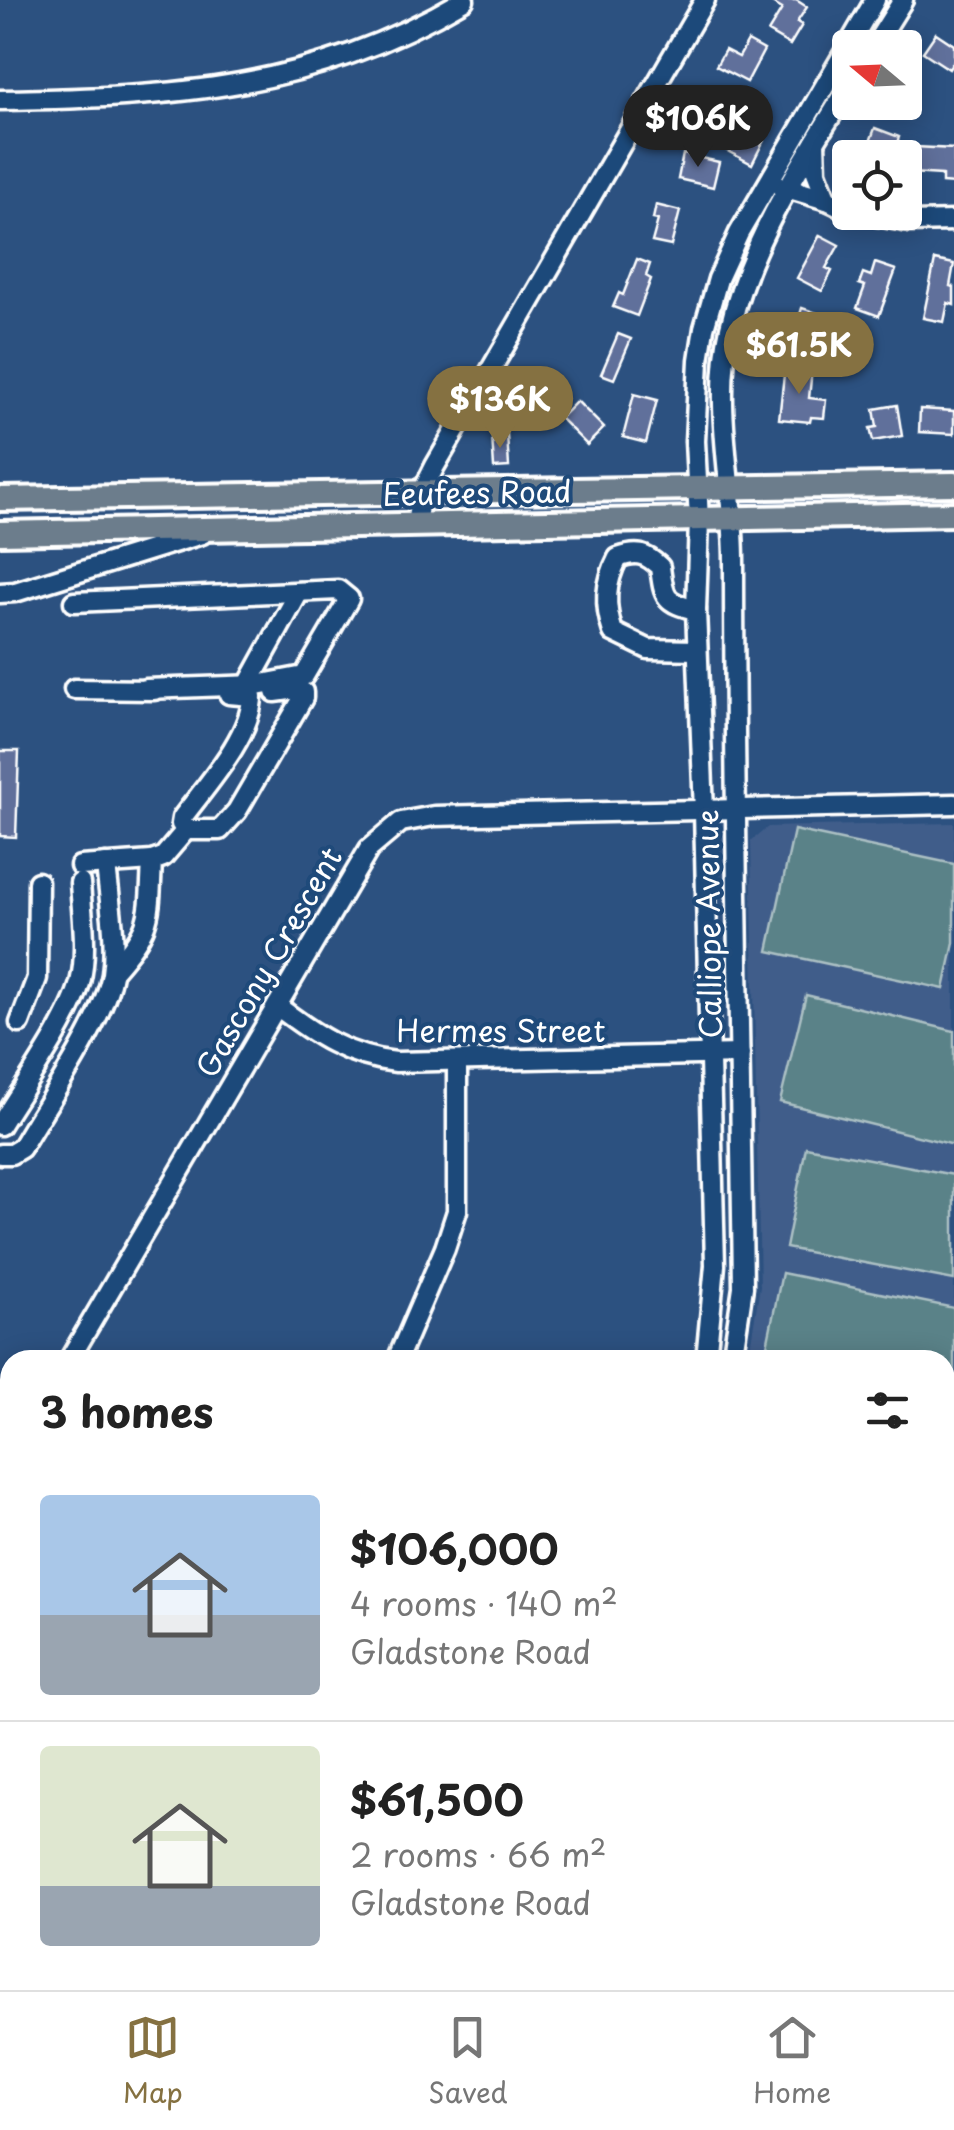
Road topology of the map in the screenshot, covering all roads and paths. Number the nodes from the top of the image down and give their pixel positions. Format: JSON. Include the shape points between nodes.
{"nodes":[{"id":1,"x":705,"y":0,"type":"edge"},
{"id":2,"x":875,"y":0,"type":"edge"},
{"id":3,"x":903,"y":0,"type":"edge"},
{"id":4,"x":452,"y":3,"type":"edge"},
{"id":5,"x":884,"y":30,"type":"edge"},
{"id":6,"x":0,"y":100,"type":"edge"},
{"id":7,"x":832,"y":114,"type":"edge"},
{"id":8,"x":797,"y":133,"type":"junction"},
{"id":9,"x":815,"y":142,"type":"junction"},
{"id":10,"x":770,"y":180,"type":"junction"},
{"id":11,"x":788,"y":190,"type":"junction"},
{"id":12,"x":826,"y":200,"type":"junction"},
{"id":13,"x":832,"y":203,"type":"edge"},
{"id":14,"x":954,"y":221,"type":"edge"},
{"id":15,"x":922,"y":222,"type":"edge"},
{"id":16,"x":954,"y":484,"type":"edge"},
{"id":17,"x":731,"y":486,"type":"junction"},
{"id":18,"x":697,"y":487,"type":"junction"},
{"id":19,"x":421,"y":494,"type":"junction"},
{"id":20,"x":0,"y":499,"type":"edge"},
{"id":21,"x":954,"y":514,"type":"edge"},
{"id":22,"x":734,"y":520,"type":"junction"},
{"id":23,"x":700,"y":521,"type":"junction"},
{"id":24,"x":416,"y":524,"type":"junction"},
{"id":25,"x":222,"y":528,"type":"junction"},
{"id":26,"x":0,"y":533,"type":"edge"},
{"id":27,"x":7,"y":592,"type":"edge"},
{"id":28,"x":299,"y":592,"type":"junction"},
{"id":29,"x":74,"y":602,"type":"dead end"},
{"id":30,"x":696,"y":610,"type":"junction"},
{"id":31,"x":697,"y":650,"type":"junction"},
{"id":32,"x":74,"y":689,"type":"dead end"},
{"id":33,"x":252,"y":690,"type":"junction"},
{"id":34,"x":954,"y":804,"type":"edge"},
{"id":35,"x":735,"y":810,"type":"junction"},
{"id":36,"x":704,"y":812,"type":"junction"},
{"id":37,"x":186,"y":830,"type":"junction"},
{"id":38,"x":152,"y":861,"type":"junction"},
{"id":39,"x":106,"y":864,"type":"junction"},
{"id":40,"x":38,"y":882,"type":"dead end"},
{"id":41,"x":113,"y":970,"type":"junction"},
{"id":42,"x":277,"y":1006,"type":"junction"},
{"id":43,"x":20,"y":1023,"type":"dead end"},
{"id":44,"x":740,"y":1054,"type":"junction"},
{"id":45,"x":711,"y":1056,"type":"junction"},
{"id":46,"x":457,"y":1063,"type":"junction"},
{"id":47,"x":0,"y":1125,"type":"edge"},
{"id":48,"x":0,"y":1154,"type":"edge"},
{"id":49,"x":75,"y":1350,"type":"edge"},
{"id":50,"x":400,"y":1350,"type":"edge"},
{"id":51,"x":707,"y":1350,"type":"edge"},
{"id":52,"x":734,"y":1350,"type":"edge"}],
"edges":[{"from":1,"to":19,"type":"street"},
{"from":2,"to":8,"type":"street","name":"Calliope Avenue"},
{"from":3,"to":5,"type":"street"},
{"from":4,"to":6,"type":"street","via":[[408,33],[350,56],[246,83],[109,98]]},
{"from":7,"to":9,"type":"street","name":"Calliope Avenue"},
{"from":8,"to":9,"type":"street"},
{"from":8,"to":10,"type":"street","name":"Calliope Avenue"},
{"from":9,"to":11,"type":"street","name":"Calliope Avenue"},
{"from":9,"to":12,"type":"street"},
{"from":10,"to":11,"type":"street"},
{"from":10,"to":18,"type":"street","name":"Calliope Avenue","via":[[718,279],[704,328]]},
{"from":11,"to":12,"type":"street"},
{"from":11,"to":17,"type":"street","name":"Calliope Avenue","via":[[756,253],[730,328],[722,421]]},
{"from":12,"to":13,"type":"street"},
{"from":14,"to":15,"type":"street"},
{"from":16,"to":17,"type":"main road","name":"Eeufees Road"},
{"from":17,"to":18,"type":"main road","name":"Eeufees Road"},
{"from":17,"to":22,"type":"street","name":"Calliope Avenue"},
{"from":18,"to":19,"type":"main road","name":"Eeufees Road"},
{"from":18,"to":23,"type":"street","name":"Calliope Avenue"},
{"from":19,"to":20,"type":"main road","name":"Eeufees Road"},
{"from":19,"to":24,"type":"street"},
{"from":21,"to":22,"type":"main road","name":"Eeufees Road"},
{"from":22,"to":23,"type":"main road","name":"Eeufees Road"},
{"from":22,"to":35,"type":"street","name":"Calliope Avenue"},
{"from":23,"to":24,"type":"main road","name":"Eeufees Road"},
{"from":23,"to":30,"type":"street","name":"Calliope Avenue"},
{"from":24,"to":25,"type":"main road","name":"Eeufees Road"},
{"from":25,"to":26,"type":"main road","name":"Eeufees Road"},
{"from":25,"to":27,"type":"street"},
{"from":28,"to":29,"type":"street"},
{"from":28,"to":33,"type":"street","via":[[250,682]]},
{"from":28,"to":33,"type":"street","via":[[338,590],[349,599],[304,676]]},
{"from":30,"to":31,"type":"street","name":"Calliope Avenue"},
{"from":30,"to":31,"type":"street","via":[[664,595],[660,566],[648,556],[618,558],[606,599],[613,632],[648,648]]},
{"from":31,"to":36,"type":"street","name":"Calliope Avenue"},
{"from":32,"to":33,"type":"street"},
{"from":33,"to":37,"type":"street","via":[[248,718],[227,758],[182,818]]},
{"from":33,"to":37,"type":"street","via":[[303,692],[228,824]]},
{"from":34,"to":35,"type":"street","name":"Gascony Crescent"},
{"from":35,"to":36,"type":"street","name":"Gascony Crescent"},
{"from":35,"to":44,"type":"street","name":"Calliope Avenue"},
{"from":36,"to":42,"type":"street","name":"Gascony Crescent","via":[[401,822],[370,849]]},
{"from":36,"to":45,"type":"street","name":"Calliope Avenue"},
{"from":37,"to":38,"type":"street","via":[[164,857]]},
{"from":38,"to":39,"type":"street"},
{"from":38,"to":41,"type":"street","via":[[147,925]]},
{"from":39,"to":41,"type":"street"},
{"from":39,"to":47,"type":"street","via":[[80,874],[80,983]]},
{"from":40,"to":43,"type":"street","via":[[36,978]]},
{"from":41,"to":48,"type":"street","via":[[98,1014],[21,1148]]},
{"from":42,"to":46,"type":"street","name":"Hermes Street","via":[[349,1052],[396,1062]]},
{"from":42,"to":49,"type":"street","name":"Gascony Crescent"},
{"from":44,"to":45,"type":"street","name":"Hermes Street"},
{"from":44,"to":52,"type":"street","name":"Calliope Avenue","via":[[743,1287]]},
{"from":45,"to":46,"type":"street","name":"Hermes Street"},
{"from":45,"to":51,"type":"street","name":"Calliope Avenue","via":[[715,1265]]},
{"from":46,"to":50,"type":"street","via":[[457,1211]]}]}
